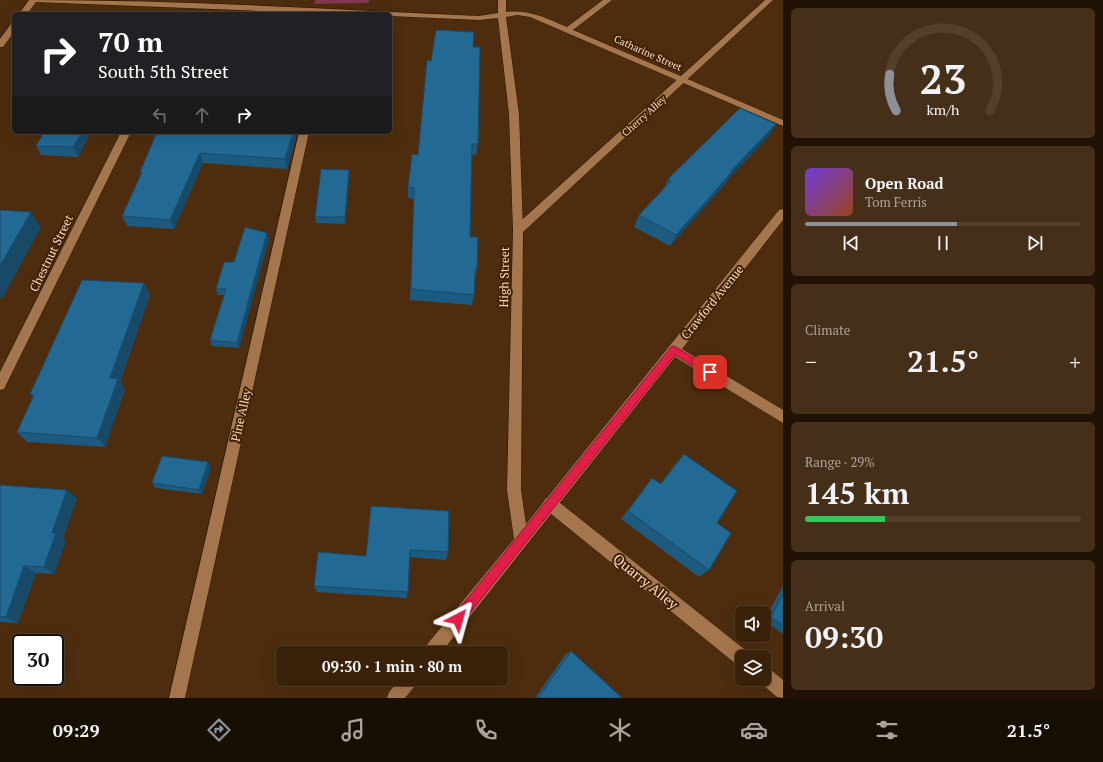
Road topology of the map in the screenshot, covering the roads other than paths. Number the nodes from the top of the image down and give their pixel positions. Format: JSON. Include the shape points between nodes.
{"nodes":[{"id":1,"x":34,"y":0,"type":"edge"},
{"id":2,"x":502,"y":0,"type":"edge"},
{"id":3,"x":608,"y":0,"type":"edge"},
{"id":4,"x":769,"y":0,"type":"edge"},
{"id":5,"x":190,"y":3,"type":"edge"},
{"id":6,"x":25,"y":12,"type":"edge"},
{"id":7,"x":185,"y":12,"type":"edge"},
{"id":8,"x":331,"y":12,"type":"edge"},
{"id":9,"x":392,"y":14,"type":"edge"},
{"id":10,"x":502,"y":15,"type":"junction"},
{"id":11,"x":12,"y":29,"type":"edge"},
{"id":12,"x":568,"y":30,"type":"junction"},
{"id":13,"x":0,"y":45,"type":"edge"},
{"id":14,"x":683,"y":80,"type":"junction"},
{"id":15,"x":783,"y":123,"type":"edge"},
{"id":16,"x":125,"y":134,"type":"edge"},
{"id":17,"x":304,"y":134,"type":"edge"},
{"id":18,"x":783,"y":214,"type":"edge"},
{"id":19,"x":518,"y":230,"type":"junction"},
{"id":20,"x":674,"y":350,"type":"junction"},
{"id":21,"x":0,"y":385,"type":"edge"},
{"id":22,"x":783,"y":418,"type":"edge"},
{"id":23,"x":550,"y":504,"type":"junction"},
{"id":24,"x":521,"y":540,"type":"junction"},
{"id":25,"x":437,"y":646,"type":"edge"},
{"id":26,"x":735,"y":652,"type":"edge"},
{"id":27,"x":771,"y":681,"type":"edge"},
{"id":28,"x":404,"y":686,"type":"edge"},
{"id":29,"x":783,"y":691,"type":"edge"},
{"id":30,"x":177,"y":698,"type":"edge"},
{"id":31,"x":395,"y":698,"type":"edge"}],
"edges":[{"from":1,"to":5,"type":"street","name":"Catharine Street"},
{"from":1,"to":6,"type":"street"},
{"from":2,"to":10,"type":"street","name":"High Street"},
{"from":3,"to":12,"type":"street"},
{"from":4,"to":14,"type":"street","name":"Cherry Alley"},
{"from":5,"to":7,"type":"street"},
{"from":5,"to":8,"type":"street","name":"Catharine Street"},
{"from":9,"to":10,"type":"street","name":"Catharine Street","via":[[479,18]]},
{"from":10,"to":12,"type":"street","name":"Catharine Street","via":[[532,15]]},
{"from":10,"to":19,"type":"street","name":"High Street","via":[[514,114]]},
{"from":11,"to":13,"type":"street"},
{"from":12,"to":14,"type":"street","name":"Catharine Street"},
{"from":14,"to":15,"type":"street","name":"Catharine Street"},
{"from":14,"to":19,"type":"street","name":"Cherry Alley"},
{"from":16,"to":21,"type":"street","name":"Chestnut Street"},
{"from":17,"to":30,"type":"street","name":"Pine Alley"},
{"from":18,"to":20,"type":"street","name":"Crawford Avenue"},
{"from":19,"to":24,"type":"street","name":"High Street","via":[[514,490]]},
{"from":20,"to":22,"type":"street"},
{"from":20,"to":23,"type":"street","name":"Crawford Avenue"},
{"from":23,"to":24,"type":"street","name":"Crawford Avenue"},
{"from":23,"to":26,"type":"street","name":"Quarry Alley"},
{"from":24,"to":25,"type":"street","name":"Crawford Avenue"},
{"from":27,"to":29,"type":"street"},
{"from":28,"to":31,"type":"street"}]}
